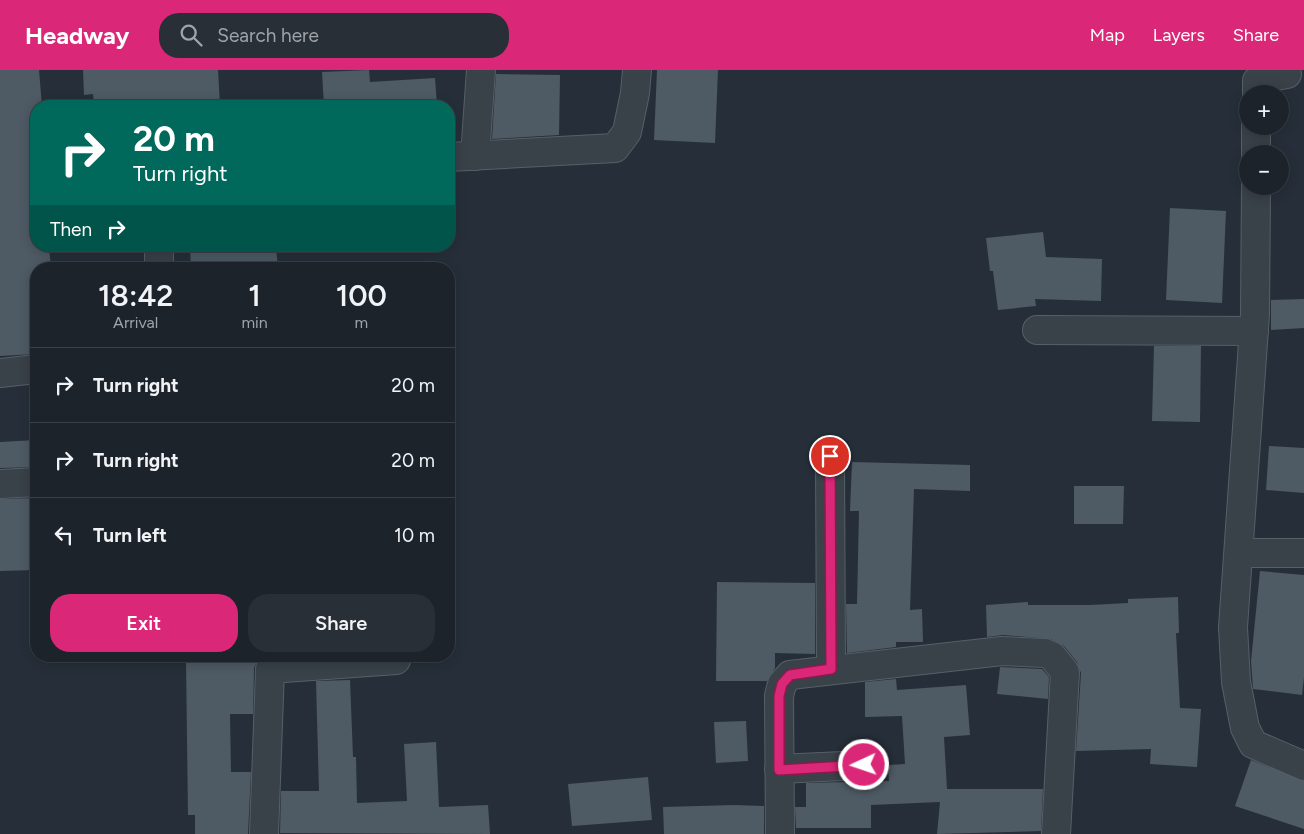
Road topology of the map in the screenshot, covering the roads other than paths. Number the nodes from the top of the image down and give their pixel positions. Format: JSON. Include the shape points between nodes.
{"nodes":[{"id":1,"x":481,"y":70,"type":"edge"},
{"id":2,"x":637,"y":70,"type":"edge"},
{"id":3,"x":1287,"y":74,"type":"dead end"},
{"id":4,"x":1257,"y":85,"type":"edge"},
{"id":5,"x":475,"y":156,"type":"junction"},
{"id":6,"x":455,"y":157,"type":"edge"},
{"id":7,"x":1256,"y":195,"type":"edge"},
{"id":8,"x":1037,"y":330,"type":"dead end"},
{"id":9,"x":1254,"y":331,"type":"junction"},
{"id":10,"x":30,"y":370,"type":"edge"},
{"id":11,"x":0,"y":373,"type":"edge"},
{"id":12,"x":830,"y":456,"type":"dead end"},
{"id":13,"x":30,"y":482,"type":"edge"},
{"id":14,"x":0,"y":484,"type":"edge"},
{"id":15,"x":1239,"y":553,"type":"junction"},
{"id":16,"x":1304,"y":553,"type":"edge"},
{"id":17,"x":368,"y":662,"type":"edge"},
{"id":18,"x":831,"y":669,"type":"junction"},
{"id":19,"x":864,"y":765,"type":"dead end"},
{"id":20,"x":1304,"y":766,"type":"edge"},
{"id":21,"x":779,"y":770,"type":"junction"},
{"id":22,"x":264,"y":834,"type":"edge"},
{"id":23,"x":780,"y":834,"type":"edge"},
{"id":24,"x":1056,"y":834,"type":"edge"}],
"edges":[{"from":1,"to":5,"type":"street"},
{"from":2,"to":5,"type":"street","via":[[627,132],[615,148]]},
{"from":3,"to":4,"type":"street","via":[[1264,78]]},
{"from":5,"to":6,"type":"street"},
{"from":7,"to":9,"type":"street"},
{"from":8,"to":9,"type":"street"},
{"from":9,"to":15,"type":"street"},
{"from":10,"to":11,"type":"street"},
{"from":12,"to":18,"type":"street"},
{"from":13,"to":14,"type":"street"},
{"from":15,"to":16,"type":"street"},
{"from":15,"to":20,"type":"street","via":[[1233,627],[1236,682],[1245,728],[1249,739],[1259,748]]},
{"from":17,"to":22,"type":"street","via":[[270,669]]},
{"from":18,"to":21,"type":"street","via":[[790,675],[782,684],[779,696]]},
{"from":18,"to":24,"type":"street","via":[[1002,650],[1052,656],[1064,672]]},
{"from":19,"to":21,"type":"street"},
{"from":21,"to":23,"type":"street"}]}
